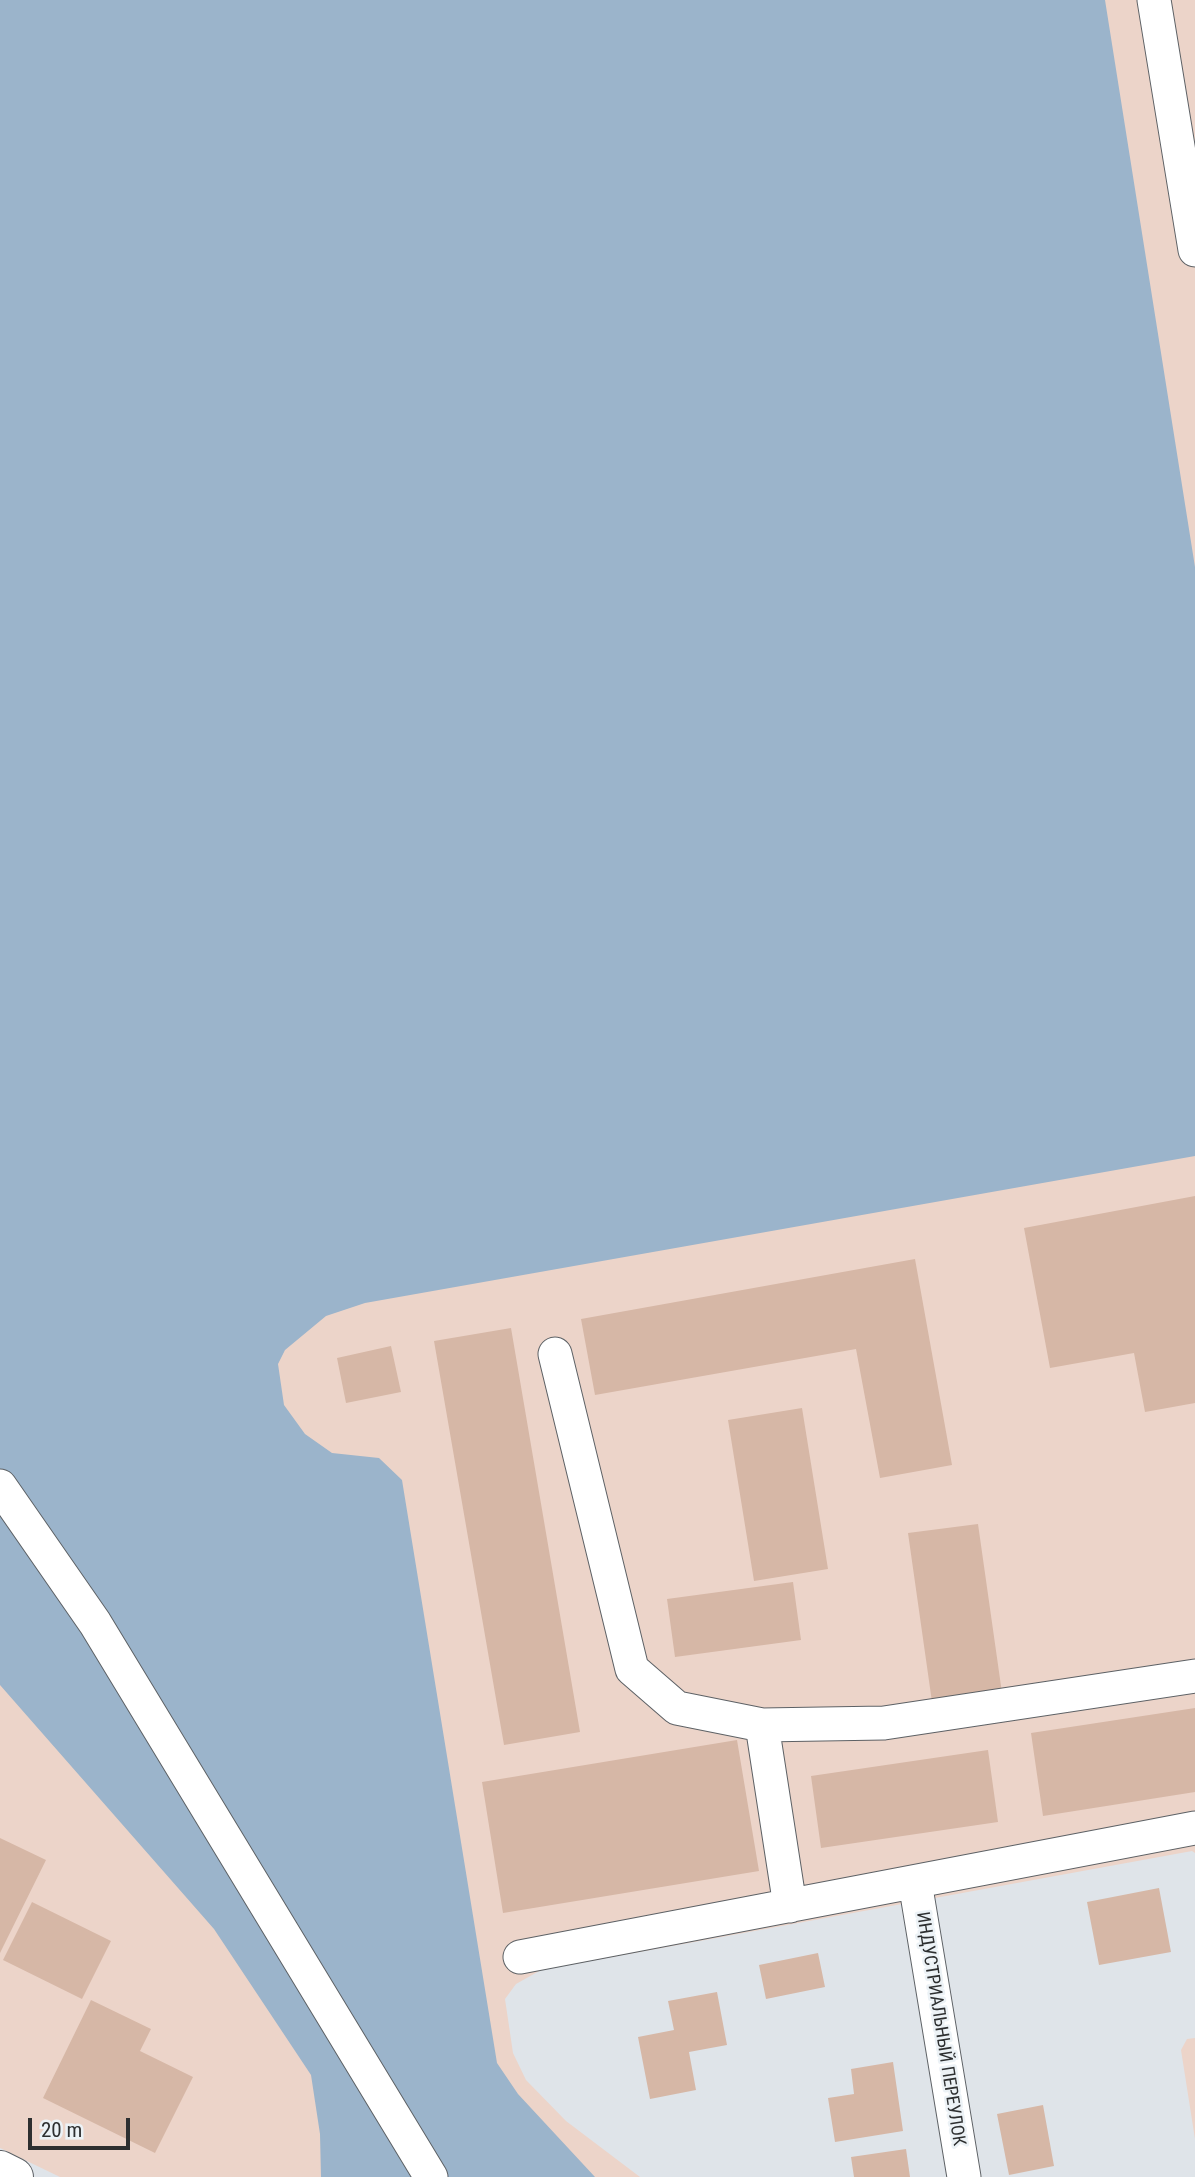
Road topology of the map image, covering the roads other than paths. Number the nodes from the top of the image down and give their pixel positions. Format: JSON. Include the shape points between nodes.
{"nodes":[{"id":1,"x":1154,"y":0,"type":"edge"},
{"id":2,"x":1195,"y":250,"type":"edge"},
{"id":3,"x":555,"y":1354,"type":"dead end"},
{"id":4,"x":0,"y":1486,"type":"edge"},
{"id":5,"x":1195,"y":1675,"type":"edge"},
{"id":6,"x":762,"y":1725,"type":"junction"},
{"id":7,"x":1195,"y":1828,"type":"edge"},
{"id":8,"x":915,"y":1882,"type":"junction"},
{"id":9,"x":790,"y":1906,"type":"junction"},
{"id":10,"x":520,"y":1957,"type":"dead end"},
{"id":11,"x":0,"y":2171,"type":"edge"},
{"id":12,"x":13,"y":2177,"type":"edge"},
{"id":13,"x":431,"y":2177,"type":"edge"},
{"id":14,"x":964,"y":2177,"type":"edge"}],
"edges":[{"from":1,"to":2,"type":"street"},
{"from":3,"to":6,"type":"street","via":[[632,1669],[677,1708]]},
{"from":4,"to":13,"type":"street","via":[[95,1623]]},
{"from":5,"to":6,"type":"street","via":[[884,1723]]},
{"from":6,"to":9,"type":"street"},
{"from":7,"to":8,"type":"street"},
{"from":8,"to":9,"type":"street"},
{"from":8,"to":14,"type":"street","name":"ИНДУСТРИАЛЬНЫЙ ПЕРЕУЛОК"},
{"from":9,"to":10,"type":"street"},
{"from":11,"to":12,"type":"main road"}]}
